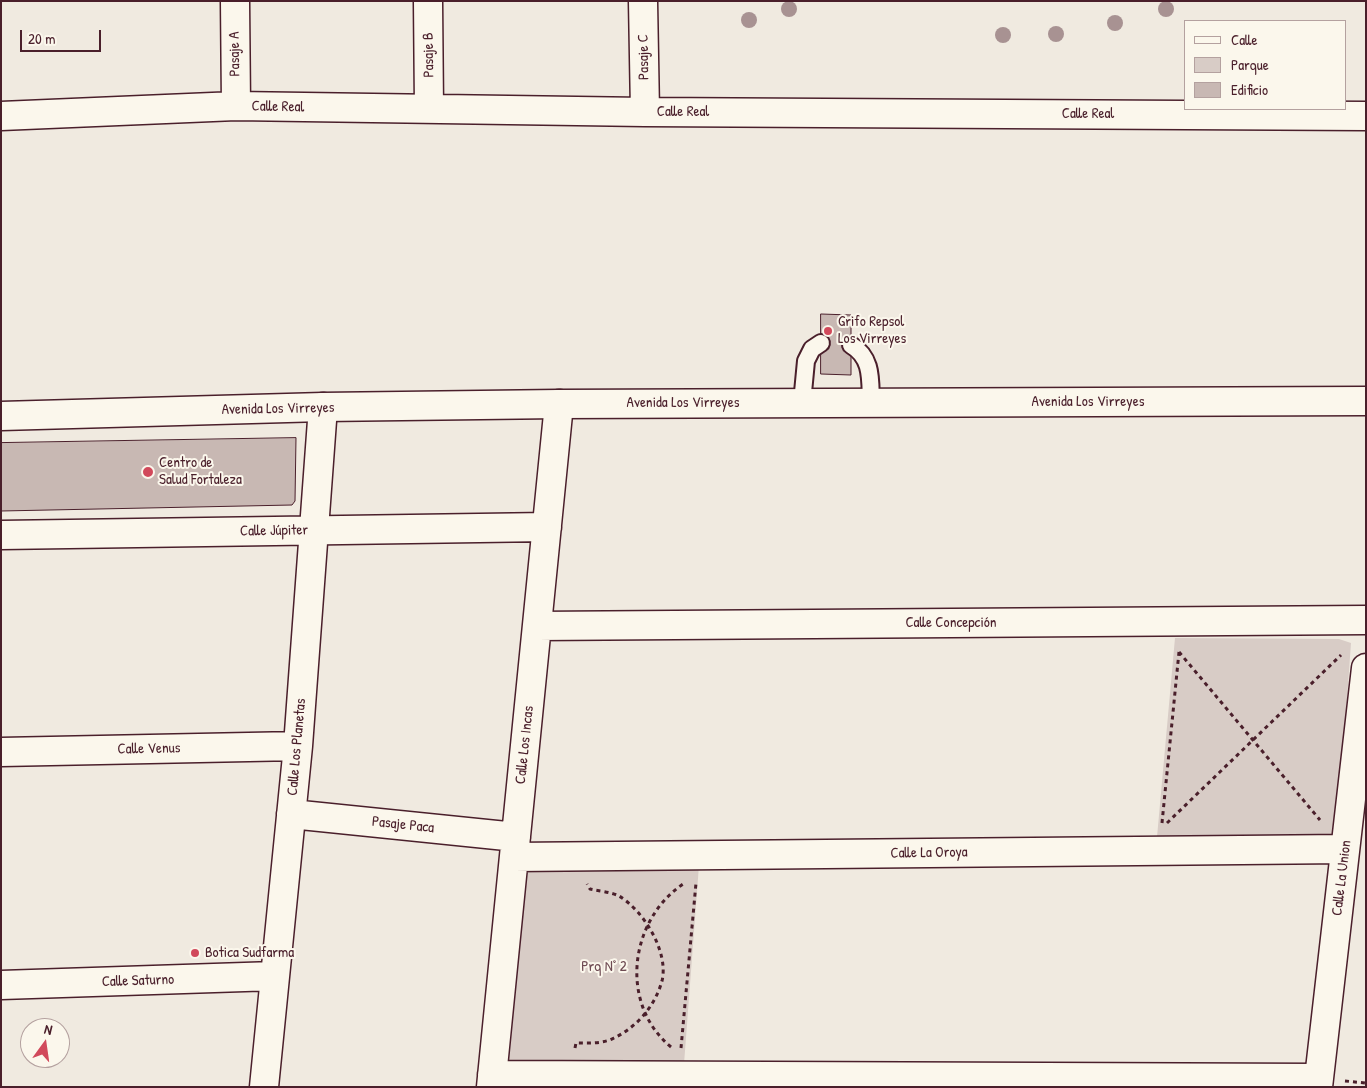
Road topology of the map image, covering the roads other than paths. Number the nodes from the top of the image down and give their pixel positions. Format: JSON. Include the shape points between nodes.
{"nodes":[{"id":1,"x":235,"y":1,"type":"edge"},
{"id":2,"x":428,"y":1,"type":"edge"},
{"id":3,"x":643,"y":1,"type":"edge"},
{"id":4,"x":236,"y":106,"type":"junction"},
{"id":5,"x":429,"y":109,"type":"junction"},
{"id":6,"x":645,"y":112,"type":"junction"},
{"id":7,"x":1,"y":116,"type":"edge"},
{"id":8,"x":1366,"y":116,"type":"edge"},
{"id":9,"x":821,"y":343,"type":"dead end"},
{"id":10,"x":851,"y":345,"type":"dead end"},
{"id":11,"x":1366,"y":401,"type":"edge"},
{"id":12,"x":802,"y":403,"type":"junction"},
{"id":13,"x":870,"y":403,"type":"junction"},
{"id":14,"x":559,"y":404,"type":"junction"},
{"id":15,"x":323,"y":407,"type":"junction"},
{"id":16,"x":1,"y":416,"type":"edge"},
{"id":17,"x":546,"y":527,"type":"junction"},
{"id":18,"x":314,"y":530,"type":"junction"},
{"id":19,"x":1,"y":535,"type":"edge"},
{"id":20,"x":1366,"y":620,"type":"edge"},
{"id":21,"x":537,"y":626,"type":"junction"},
{"id":22,"x":1366,"y":668,"type":"edge"},
{"id":23,"x":298,"y":746,"type":"junction"},
{"id":24,"x":1,"y":752,"type":"edge"},
{"id":25,"x":291,"y":814,"type":"junction"},
{"id":26,"x":515,"y":847,"type":"junction"},
{"id":27,"x":1345,"y":849,"type":"junction"},
{"id":28,"x":275,"y":976,"type":"junction"},
{"id":29,"x":1,"y":985,"type":"edge"},
{"id":30,"x":492,"y":1081,"type":"edge"},
{"id":31,"x":1319,"y":1082,"type":"edge"},
{"id":32,"x":264,"y":1087,"type":"edge"}],
"edges":[{"from":1,"to":4,"type":"street","name":"Pasaje A"},
{"from":2,"to":5,"type":"street","name":"Pasaje B"},
{"from":3,"to":6,"type":"street","name":"Pasaje C"},
{"from":4,"to":5,"type":"street","name":"Calle Real"},
{"from":4,"to":7,"type":"street","name":"Calle Real"},
{"from":5,"to":6,"type":"street","name":"Calle Real"},
{"from":6,"to":8,"type":"street","name":"Calle Real"},
{"from":9,"to":12,"type":"lane","via":[[808,354]]},
{"from":10,"to":13,"type":"lane","via":[[860,350],[867,361]]},
{"from":11,"to":13,"type":"street","name":"Avenida Los Virreyes"},
{"from":12,"to":13,"type":"street","name":"Avenida Los Virreyes"},
{"from":12,"to":14,"type":"street","name":"Avenida Los Virreyes"},
{"from":14,"to":15,"type":"street","name":"Avenida Los Virreyes"},
{"from":14,"to":17,"type":"street","name":"Calle Los Incas"},
{"from":15,"to":16,"type":"street","name":"Avenida Los Virreyes"},
{"from":15,"to":18,"type":"street","name":"Calle Los Planetas"},
{"from":17,"to":18,"type":"street","name":"Calle Júpiter"},
{"from":17,"to":21,"type":"street","name":"Calle Los Incas"},
{"from":18,"to":19,"type":"street","name":"Calle Júpiter"},
{"from":18,"to":23,"type":"street","name":"Calle Los Planetas"},
{"from":20,"to":21,"type":"street","name":"Calle Concepción"},
{"from":21,"to":26,"type":"street","name":"Calle Los Incas"},
{"from":22,"to":27,"type":"street","name":"Calle La Union"},
{"from":23,"to":24,"type":"street","name":"Calle Venus"},
{"from":23,"to":25,"type":"street","name":"Calle Los Planetas"},
{"from":25,"to":26,"type":"street","name":"Pasaje Paca"},
{"from":25,"to":28,"type":"street","name":"Calle Los Planetas"},
{"from":26,"to":27,"type":"street","name":"Calle La Oroya"},
{"from":26,"to":30,"type":"street","name":"Calle Los Incas"},
{"from":27,"to":31,"type":"street","name":"Calle La Union"},
{"from":28,"to":29,"type":"street","name":"Calle Saturno"},
{"from":28,"to":32,"type":"street","name":"Calle Los Planetas"},
{"from":30,"to":31,"type":"street"}]}
